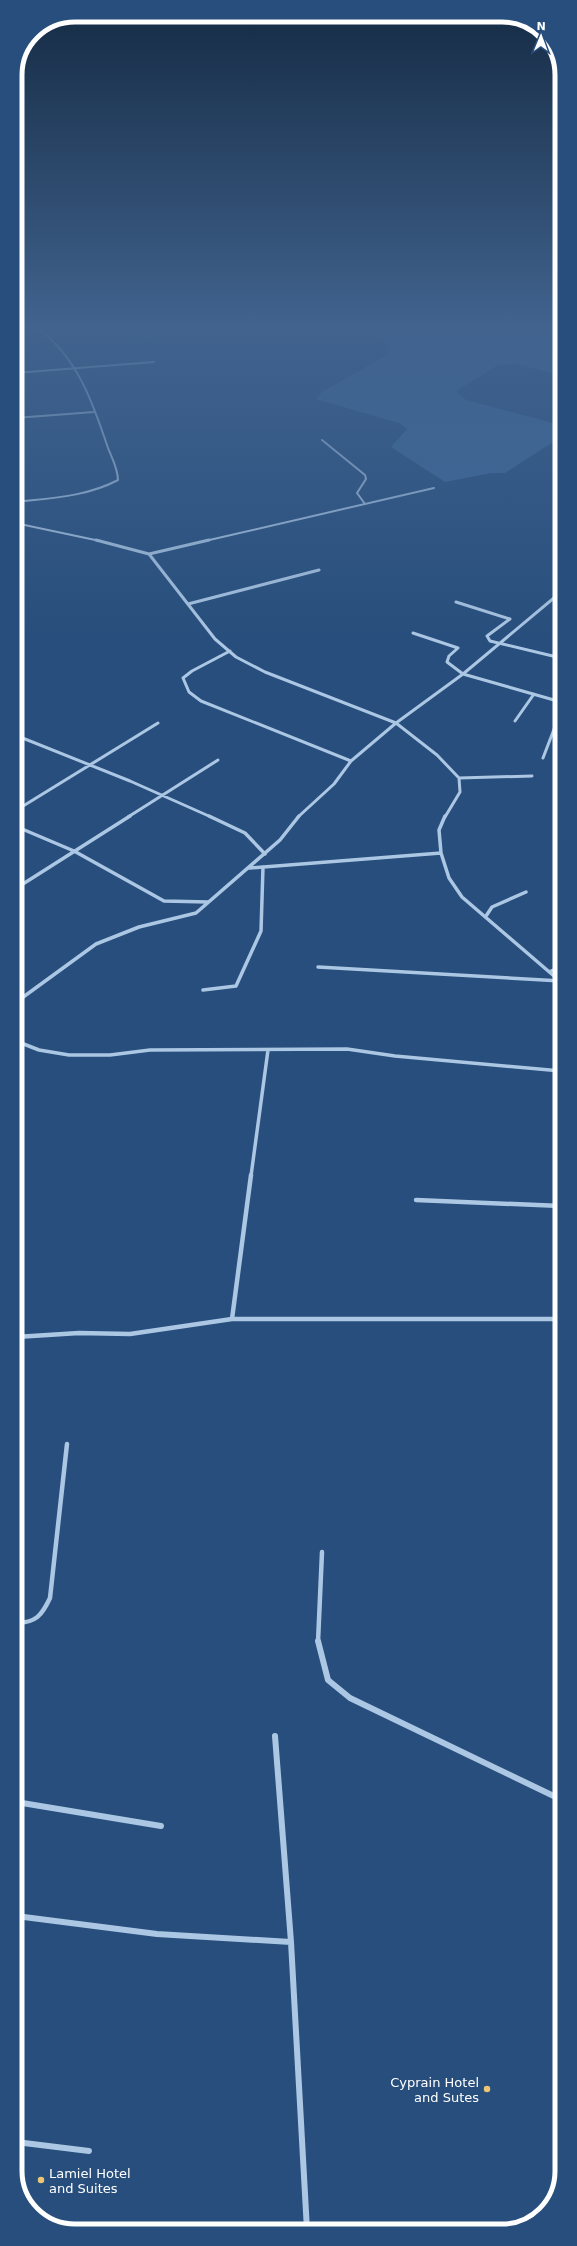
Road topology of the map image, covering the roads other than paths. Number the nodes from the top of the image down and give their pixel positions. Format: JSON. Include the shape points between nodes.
{"nodes":[{"id":1,"x":102,"y":433,"type":"edge"},
{"id":2,"x":322,"y":440,"type":"dead end"},
{"id":3,"x":434,"y":488,"type":"dead end"},
{"id":4,"x":22,"y":501,"type":"edge"},
{"id":5,"x":365,"y":504,"type":"junction"},
{"id":6,"x":22,"y":524,"type":"edge"},
{"id":7,"x":149,"y":554,"type":"junction"},
{"id":8,"x":319,"y":570,"type":"dead end"},
{"id":9,"x":555,"y":597,"type":"edge"},
{"id":10,"x":456,"y":602,"type":"dead end"},
{"id":11,"x":188,"y":604,"type":"junction"},
{"id":12,"x":413,"y":633,"type":"dead end"},
{"id":13,"x":499,"y":644,"type":"junction"},
{"id":14,"x":230,"y":651,"type":"junction"},
{"id":15,"x":555,"y":657,"type":"edge"},
{"id":16,"x":462,"y":674,"type":"junction"},
{"id":17,"x":534,"y":694,"type":"junction"},
{"id":18,"x":555,"y":700,"type":"edge"},
{"id":19,"x":515,"y":721,"type":"dead end"},
{"id":20,"x":396,"y":722,"type":"junction"},
{"id":21,"x":158,"y":723,"type":"dead end"},
{"id":22,"x":555,"y":727,"type":"edge"},
{"id":23,"x":22,"y":738,"type":"edge"},
{"id":24,"x":543,"y":758,"type":"dead end"},
{"id":25,"x":218,"y":760,"type":"dead end"},
{"id":26,"x":351,"y":761,"type":"junction"},
{"id":27,"x":90,"y":765,"type":"junction"},
{"id":28,"x":532,"y":776,"type":"dead end"},
{"id":29,"x":459,"y":778,"type":"junction"},
{"id":30,"x":161,"y":797,"type":"junction"},
{"id":31,"x":22,"y":807,"type":"edge"},
{"id":32,"x":22,"y":829,"type":"edge"},
{"id":33,"x":74,"y":851,"type":"junction"},
{"id":34,"x":441,"y":853,"type":"junction"},
{"id":35,"x":264,"y":854,"type":"junction"},
{"id":36,"x":263,"y":867,"type":"junction"},
{"id":37,"x":249,"y":868,"type":"junction"},
{"id":38,"x":22,"y":884,"type":"edge"},
{"id":39,"x":526,"y":892,"type":"dead end"},
{"id":40,"x":208,"y":902,"type":"junction"},
{"id":41,"x":486,"y":916,"type":"junction"},
{"id":42,"x":318,"y":967,"type":"dead end"},
{"id":43,"x":555,"y":970,"type":"edge"},
{"id":44,"x":550,"y":971,"type":"junction"},
{"id":45,"x":555,"y":976,"type":"edge"},
{"id":46,"x":555,"y":982,"type":"edge"},
{"id":47,"x":203,"y":990,"type":"dead end"},
{"id":48,"x":22,"y":999,"type":"edge"},
{"id":49,"x":22,"y":1043,"type":"edge"},
{"id":50,"x":268,"y":1050,"type":"junction"},
{"id":51,"x":555,"y":1071,"type":"edge"},
{"id":52,"x":416,"y":1200,"type":"dead end"},
{"id":53,"x":555,"y":1206,"type":"edge"},
{"id":54,"x":232,"y":1319,"type":"junction"},
{"id":55,"x":555,"y":1319,"type":"edge"},
{"id":56,"x":22,"y":1337,"type":"edge"},
{"id":57,"x":67,"y":1444,"type":"dead end"},
{"id":58,"x":322,"y":1552,"type":"dead end"},
{"id":59,"x":22,"y":1623,"type":"edge"},
{"id":60,"x":275,"y":1736,"type":"dead end"},
{"id":61,"x":555,"y":1797,"type":"edge"},
{"id":62,"x":22,"y":1803,"type":"edge"},
{"id":63,"x":161,"y":1826,"type":"dead end"},
{"id":64,"x":22,"y":1917,"type":"edge"},
{"id":65,"x":291,"y":1942,"type":"junction"},
{"id":66,"x":22,"y":2143,"type":"edge"},
{"id":67,"x":89,"y":2151,"type":"dead end"},
{"id":68,"x":307,"y":2224,"type":"edge"}],
"edges":[{"from":1,"to":4,"type":"street","via":[[118,480],[110,486],[96,490]]},
{"from":2,"to":5,"type":"street","via":[[365,476],[366,479],[357,493]]},
{"from":3,"to":5,"type":"street"},
{"from":5,"to":7,"type":"street"},
{"from":6,"to":7,"type":"street"},
{"from":7,"to":11,"type":"street"},
{"from":8,"to":11,"type":"street"},
{"from":9,"to":13,"type":"street"},
{"from":10,"to":13,"type":"street","via":[[510,619],[487,636],[490,642]]},
{"from":11,"to":14,"type":"street","via":[[216,639]]},
{"from":12,"to":16,"type":"street","via":[[458,648],[448,656],[447,662]]},
{"from":13,"to":15,"type":"street"},
{"from":13,"to":16,"type":"street"},
{"from":14,"to":20,"type":"street","via":[[265,672]]},
{"from":14,"to":26,"type":"street","via":[[183,678],[184,687],[192,697]]},
{"from":16,"to":17,"type":"street"},
{"from":16,"to":20,"type":"street"},
{"from":17,"to":18,"type":"street"},
{"from":17,"to":19,"type":"street"},
{"from":20,"to":26,"type":"street"},
{"from":20,"to":29,"type":"street","via":[[437,755]]},
{"from":21,"to":27,"type":"street"},
{"from":22,"to":24,"type":"street"},
{"from":23,"to":27,"type":"street"},
{"from":25,"to":30,"type":"street"},
{"from":26,"to":35,"type":"street","via":[[334,784],[294,821],[280,840]]},
{"from":27,"to":30,"type":"street"},
{"from":27,"to":31,"type":"street"},
{"from":28,"to":29,"type":"street"},
{"from":29,"to":34,"type":"street","via":[[460,792],[439,830]]},
{"from":30,"to":33,"type":"street"},
{"from":30,"to":35,"type":"street","via":[[245,834]]},
{"from":32,"to":33,"type":"street"},
{"from":33,"to":38,"type":"street"},
{"from":33,"to":40,"type":"street","via":[[164,902]]},
{"from":34,"to":36,"type":"street"},
{"from":34,"to":41,"type":"street","via":[[449,878],[462,897]]},
{"from":35,"to":37,"type":"street"},
{"from":36,"to":37,"type":"street"},
{"from":36,"to":47,"type":"street","via":[[261,931],[236,986]]},
{"from":37,"to":40,"type":"street"},
{"from":39,"to":41,"type":"street","via":[[492,907]]},
{"from":40,"to":48,"type":"street","via":[[196,913],[139,927],[96,944]]},
{"from":41,"to":44,"type":"street","via":[[518,947]]},
{"from":42,"to":46,"type":"street"},
{"from":43,"to":44,"type":"street"},
{"from":44,"to":45,"type":"street"},
{"from":49,"to":50,"type":"street","via":[[42,1051],[82,1056],[150,1050]]},
{"from":50,"to":51,"type":"street","via":[[347,1049]]},
{"from":50,"to":54,"type":"street"},
{"from":52,"to":53,"type":"street"},
{"from":54,"to":55,"type":"street"},
{"from":54,"to":56,"type":"street","via":[[130,1334],[79,1333]]},
{"from":57,"to":59,"type":"street","via":[[50,1598],[42,1616],[31,1624]]},
{"from":58,"to":61,"type":"street","via":[[318,1645],[328,1680],[357,1701]]},
{"from":60,"to":65,"type":"street"},
{"from":62,"to":63,"type":"street"},
{"from":64,"to":65,"type":"street","via":[[157,1934]]},
{"from":65,"to":68,"type":"street"},
{"from":66,"to":67,"type":"street"}]}
